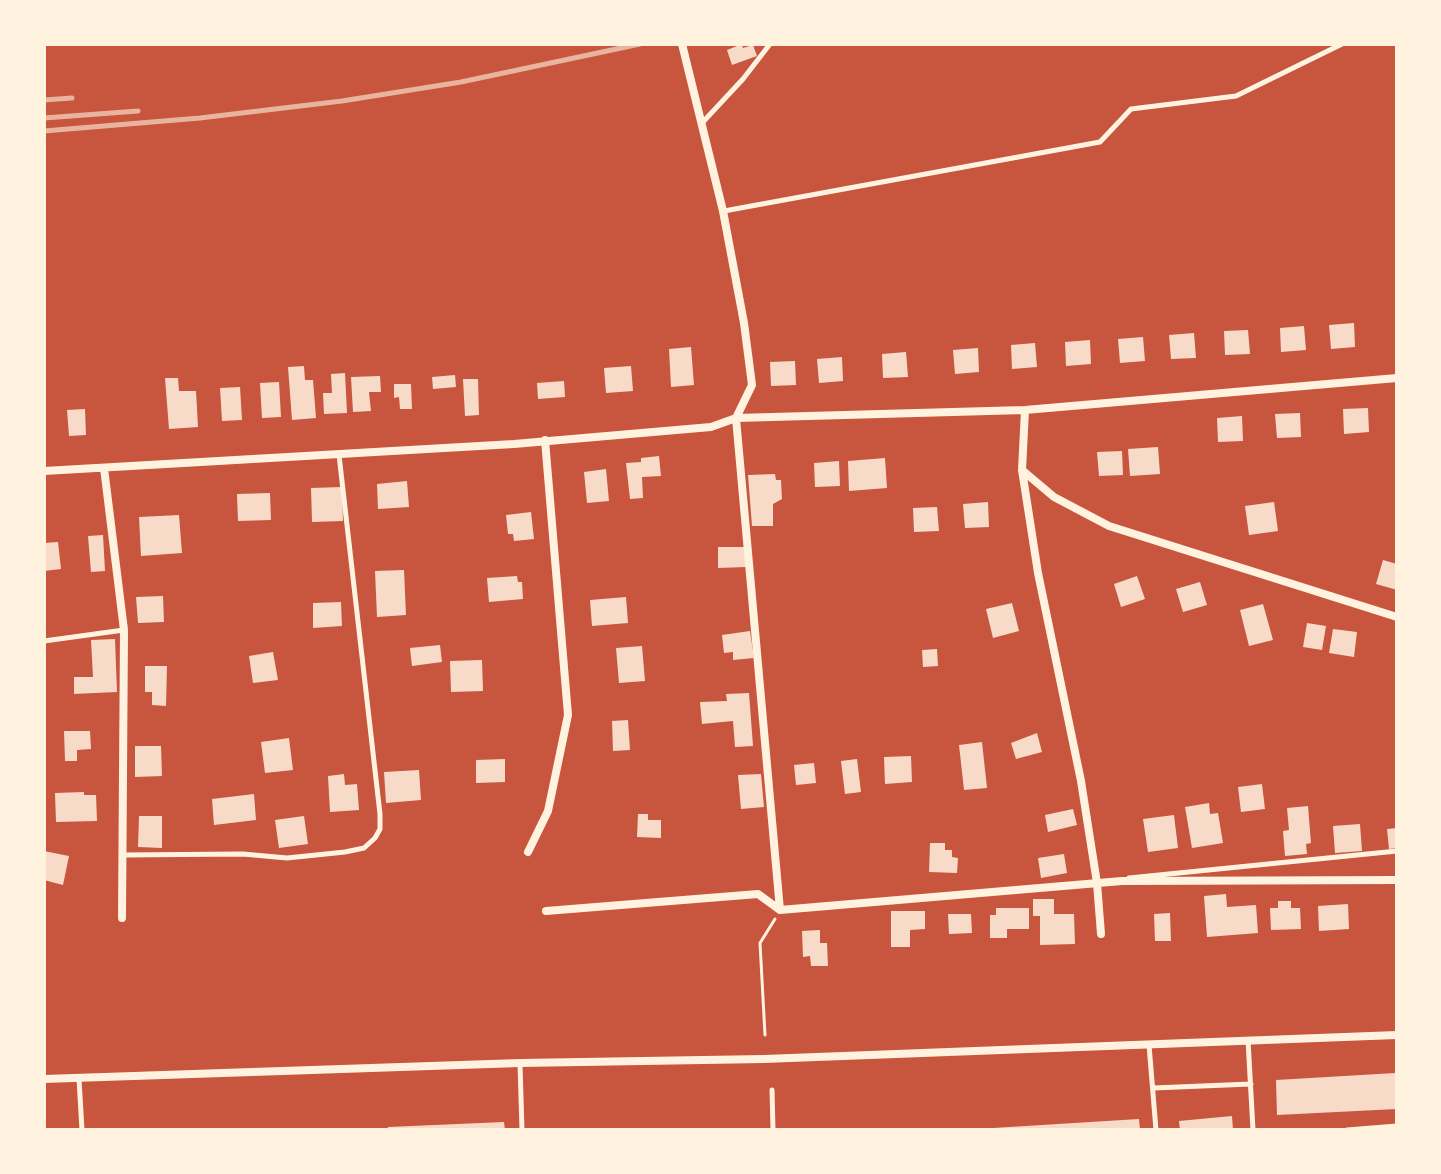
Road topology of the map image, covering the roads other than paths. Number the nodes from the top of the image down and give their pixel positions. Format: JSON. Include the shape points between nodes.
{"nodes":[{"id":1,"x":682,"y":44,"type":"edge"},
{"id":2,"x":770,"y":44,"type":"edge"},
{"id":3,"x":1342,"y":44,"type":"edge"},
{"id":4,"x":701,"y":123,"type":"junction"},
{"id":5,"x":723,"y":211,"type":"junction"},
{"id":6,"x":1397,"y":378,"type":"edge"},
{"id":7,"x":1025,"y":410,"type":"junction"},
{"id":8,"x":736,"y":418,"type":"junction"},
{"id":9,"x":545,"y":440,"type":"junction"},
{"id":10,"x":339,"y":455,"type":"junction"},
{"id":11,"x":104,"y":468,"type":"junction"},
{"id":12,"x":1022,"y":470,"type":"junction"},
{"id":13,"x":44,"y":471,"type":"edge"},
{"id":14,"x":1397,"y":617,"type":"edge"},
{"id":15,"x":124,"y":630,"type":"junction"},
{"id":16,"x":44,"y":641,"type":"edge"},
{"id":17,"x":1397,"y":851,"type":"edge"},
{"id":18,"x":528,"y":852,"type":"dead end"},
{"id":19,"x":123,"y":855,"type":"junction"},
{"id":20,"x":1397,"y":880,"type":"edge"},
{"id":21,"x":1097,"y":883,"type":"junction"},
{"id":22,"x":945,"y":896,"type":"junction"},
{"id":23,"x":780,"y":910,"type":"junction"},
{"id":24,"x":546,"y":911,"type":"dead end"},
{"id":25,"x":122,"y":918,"type":"dead end"},
{"id":26,"x":1101,"y":934,"type":"dead end"},
{"id":27,"x":1397,"y":1035,"type":"edge"},
{"id":28,"x":1248,"y":1039,"type":"junction"},
{"id":29,"x":1149,"y":1044,"type":"junction"},
{"id":30,"x":520,"y":1063,"type":"junction"},
{"id":31,"x":79,"y":1078,"type":"junction"},
{"id":32,"x":44,"y":1079,"type":"edge"},
{"id":33,"x":1251,"y":1084,"type":"junction"},
{"id":34,"x":1153,"y":1088,"type":"junction"},
{"id":35,"x":772,"y":1090,"type":"dead end"},
{"id":36,"x":1397,"y":1126,"type":"edge"},
{"id":37,"x":82,"y":1130,"type":"edge"},
{"id":38,"x":522,"y":1130,"type":"edge"},
{"id":39,"x":773,"y":1130,"type":"edge"},
{"id":40,"x":1156,"y":1130,"type":"edge"},
{"id":41,"x":1253,"y":1130,"type":"edge"},
{"id":42,"x":1347,"y":1130,"type":"edge"}],
"edges":[{"from":1,"to":4,"type":"street"},
{"from":2,"to":4,"type":"lane"},
{"from":3,"to":5,"type":"lane","via":[[1236,96],[1131,109],[1100,142]]},
{"from":4,"to":5,"type":"street"},
{"from":5,"to":8,"type":"street","via":[[752,385]]},
{"from":6,"to":7,"type":"street"},
{"from":7,"to":8,"type":"street"},
{"from":7,"to":12,"type":"street"},
{"from":8,"to":9,"type":"street","via":[[711,427]]},
{"from":8,"to":23,"type":"street"},
{"from":9,"to":10,"type":"street"},
{"from":9,"to":18,"type":"street","via":[[568,715],[548,811]]},
{"from":10,"to":11,"type":"street"},
{"from":10,"to":19,"type":"lane","via":[[380,829],[364,848],[287,858]]},
{"from":11,"to":13,"type":"street"},
{"from":11,"to":15,"type":"street"},
{"from":12,"to":14,"type":"street","via":[[1054,497],[1109,526]]},
{"from":12,"to":21,"type":"street"},
{"from":15,"to":16,"type":"lane"},
{"from":15,"to":19,"type":"street"},
{"from":17,"to":22,"type":"lane"},
{"from":19,"to":25,"type":"street"},
{"from":20,"to":21,"type":"street"},
{"from":21,"to":22,"type":"street"},
{"from":21,"to":26,"type":"street"},
{"from":22,"to":23,"type":"street"},
{"from":23,"to":24,"type":"street","via":[[758,894]]},
{"from":27,"to":28,"type":"street"},
{"from":28,"to":29,"type":"street"},
{"from":28,"to":33,"type":"lane"},
{"from":29,"to":30,"type":"street"},
{"from":29,"to":34,"type":"lane"},
{"from":30,"to":31,"type":"street"},
{"from":30,"to":38,"type":"lane"},
{"from":31,"to":32,"type":"street"},
{"from":31,"to":37,"type":"lane"},
{"from":33,"to":34,"type":"lane"},
{"from":33,"to":41,"type":"lane"},
{"from":34,"to":40,"type":"lane"},
{"from":35,"to":39,"type":"lane"},
{"from":36,"to":42,"type":"lane"}]}
